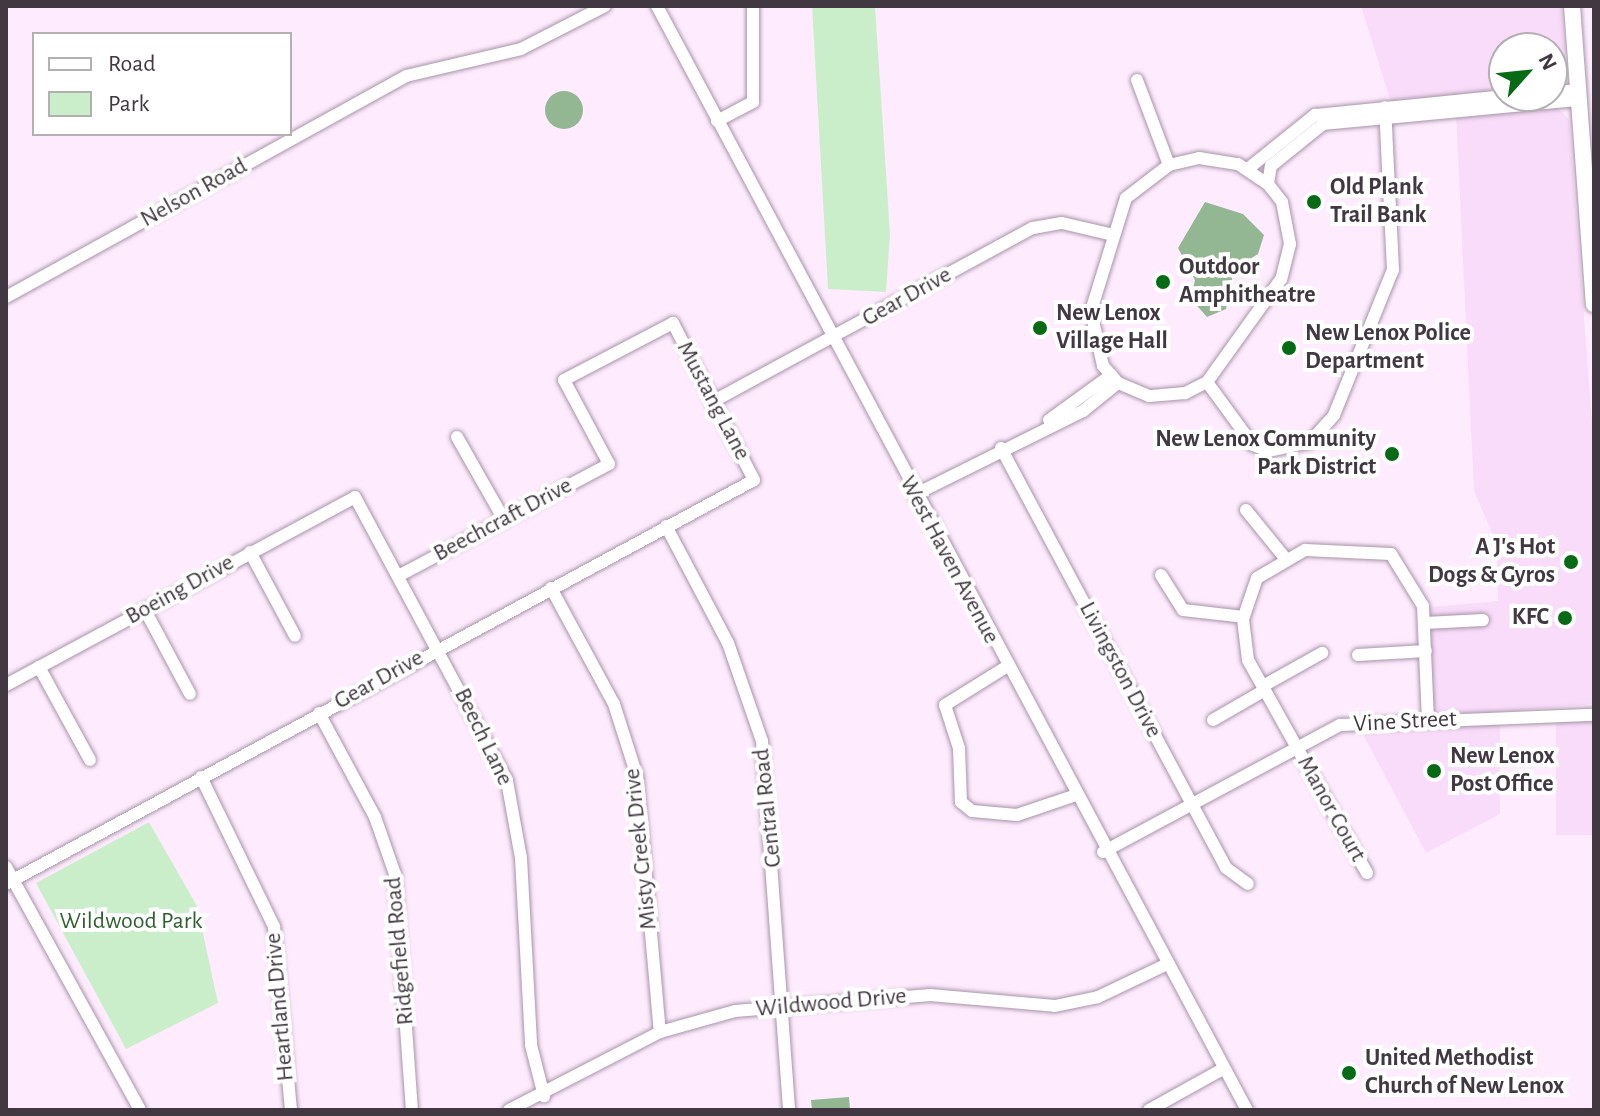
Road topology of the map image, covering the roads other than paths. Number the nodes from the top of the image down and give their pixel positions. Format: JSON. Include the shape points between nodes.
{"nodes":[{"id":1,"x":605,"y":6,"type":"edge"},
{"id":2,"x":657,"y":6,"type":"edge"},
{"id":3,"x":753,"y":6,"type":"edge"},
{"id":4,"x":1572,"y":6,"type":"edge"},
{"id":5,"x":1137,"y":80,"type":"dead end"},
{"id":6,"x":1568,"y":94,"type":"edge"},
{"id":7,"x":1579,"y":95,"type":"junction"},
{"id":8,"x":1488,"y":98,"type":"edge"},
{"id":9,"x":1385,"y":112,"type":"junction"},
{"id":10,"x":717,"y":121,"type":"junction"},
{"id":11,"x":1169,"y":165,"type":"junction"},
{"id":12,"x":1249,"y":168,"type":"junction"},
{"id":13,"x":1268,"y":184,"type":"junction"},
{"id":14,"x":1109,"y":234,"type":"junction"},
{"id":15,"x":6,"y":297,"type":"edge"},
{"id":16,"x":1594,"y":304,"type":"edge"},
{"id":17,"x":832,"y":337,"type":"junction"},
{"id":18,"x":1114,"y":379,"type":"junction"},
{"id":19,"x":1207,"y":382,"type":"junction"},
{"id":20,"x":712,"y":402,"type":"junction"},
{"id":21,"x":457,"y":437,"type":"dead end"},
{"id":22,"x":1001,"y":448,"type":"junction"},
{"id":23,"x":609,"y":464,"type":"joint"},
{"id":24,"x":754,"y":480,"type":"joint"},
{"id":25,"x":914,"y":495,"type":"junction"},
{"id":26,"x":355,"y":497,"type":"joint"},
{"id":27,"x":1246,"y":510,"type":"dead end"},
{"id":28,"x":503,"y":518,"type":"junction"},
{"id":29,"x":666,"y":526,"type":"junction"},
{"id":30,"x":250,"y":552,"type":"junction"},
{"id":31,"x":1285,"y":558,"type":"junction"},
{"id":32,"x":1161,"y":575,"type":"dead end"},
{"id":33,"x":398,"y":576,"type":"junction"},
{"id":34,"x":551,"y":588,"type":"junction"},
{"id":35,"x":145,"y":610,"type":"junction"},
{"id":36,"x":1244,"y":617,"type":"junction"},
{"id":37,"x":1483,"y":620,"type":"dead end"},
{"id":38,"x":1425,"y":623,"type":"junction"},
{"id":39,"x":295,"y":636,"type":"dead end"},
{"id":40,"x":438,"y":647,"type":"junction"},
{"id":41,"x":1426,"y":651,"type":"junction"},
{"id":42,"x":1322,"y":653,"type":"dead end"},
{"id":43,"x":1358,"y":655,"type":"dead end"},
{"id":44,"x":39,"y":667,"type":"junction"},
{"id":45,"x":1006,"y":667,"type":"junction"},
{"id":46,"x":6,"y":685,"type":"edge"},
{"id":47,"x":1264,"y":688,"type":"junction"},
{"id":48,"x":190,"y":694,"type":"dead end"},
{"id":49,"x":319,"y":713,"type":"junction"},
{"id":50,"x":1594,"y":715,"type":"edge"},
{"id":51,"x":1213,"y":720,"type":"dead end"},
{"id":52,"x":1428,"y":720,"type":"junction"},
{"id":53,"x":1296,"y":746,"type":"junction"},
{"id":54,"x":90,"y":760,"type":"dead end"},
{"id":55,"x":201,"y":777,"type":"junction"},
{"id":56,"x":1073,"y":796,"type":"junction"},
{"id":57,"x":1191,"y":804,"type":"junction"},
{"id":58,"x":1103,"y":852,"type":"junction"},
{"id":59,"x":6,"y":867,"type":"edge"},
{"id":60,"x":1367,"y":873,"type":"dead end"},
{"id":61,"x":10,"y":882,"type":"edge"},
{"id":62,"x":1248,"y":884,"type":"dead end"},
{"id":63,"x":1165,"y":965,"type":"junction"},
{"id":64,"x":783,"y":1005,"type":"junction"},
{"id":65,"x":660,"y":1032,"type":"junction"},
{"id":66,"x":1223,"y":1069,"type":"junction"},
{"id":67,"x":544,"y":1096,"type":"junction"},
{"id":68,"x":140,"y":1110,"type":"edge"},
{"id":69,"x":291,"y":1110,"type":"edge"},
{"id":70,"x":412,"y":1110,"type":"edge"},
{"id":71,"x":509,"y":1110,"type":"edge"},
{"id":72,"x":789,"y":1110,"type":"edge"},
{"id":73,"x":1149,"y":1110,"type":"edge"},
{"id":74,"x":1247,"y":1110,"type":"edge"}],
"edges":[{"from":1,"to":15,"type":"street","name":"Nelson Road","via":[[521,49],[406,76]]},
{"from":2,"to":10,"type":"street","name":"West Haven Avenue"},
{"from":3,"to":10,"type":"street","via":[[753,102]]},
{"from":4,"to":7,"type":"main road"},
{"from":5,"to":11,"type":"street"},
{"from":6,"to":7,"type":"street"},
{"from":7,"to":9,"type":"street"},
{"from":7,"to":16,"type":"main road"},
{"from":8,"to":9,"type":"street"},
{"from":9,"to":12,"type":"street","via":[[1315,115]]},
{"from":9,"to":13,"type":"street","via":[[1323,124],[1302,135],[1271,166]]},
{"from":9,"to":19,"type":"street","via":[[1393,270],[1334,415],[1310,442],[1269,451],[1253,445]]},
{"from":10,"to":17,"type":"street","name":"West Haven Avenue"},
{"from":11,"to":12,"type":"street","via":[[1209,158]]},
{"from":11,"to":14,"type":"street","via":[[1126,198]]},
{"from":12,"to":13,"type":"street"},
{"from":13,"to":19,"type":"street","via":[[1289,224],[1286,267],[1235,351]]},
{"from":14,"to":17,"type":"street","name":"Gear Drive","via":[[1062,223],[1033,228]]},
{"from":14,"to":18,"type":"street","via":[[1091,324],[1094,348]]},
{"from":17,"to":20,"type":"street","name":"Gear Drive"},
{"from":17,"to":25,"type":"street","name":"West Haven Avenue"},
{"from":18,"to":19,"type":"street","via":[[1166,397]]},
{"from":18,"to":22,"type":"street"},
{"from":20,"to":23,"type":"street","name":"Mustang Lane","via":[[673,323],[564,380]]},
{"from":20,"to":24,"type":"street","name":"Mustang Lane"},
{"from":21,"to":28,"type":"street"},
{"from":22,"to":25,"type":"street"},
{"from":22,"to":57,"type":"street","name":"Livingston Drive"},
{"from":23,"to":28,"type":"street","name":"Beechcraft Drive"},
{"from":24,"to":29,"type":"street","name":"Gear Drive"},
{"from":25,"to":45,"type":"street","name":"West Haven Avenue"},
{"from":26,"to":30,"type":"street","name":"Boeing Drive"},
{"from":26,"to":33,"type":"street","name":"Beech Lane"},
{"from":27,"to":31,"type":"street"},
{"from":28,"to":33,"type":"street","name":"Beechcraft Drive"},
{"from":29,"to":34,"type":"street","name":"Gear Drive"},
{"from":29,"to":64,"type":"street","name":"Central Road","via":[[728,643],[762,741]]},
{"from":30,"to":35,"type":"street","name":"Boeing Drive"},
{"from":30,"to":39,"type":"street"},
{"from":31,"to":36,"type":"street","via":[[1257,578]]},
{"from":31,"to":38,"type":"street","via":[[1305,550],[1391,554],[1419,595]]},
{"from":32,"to":36,"type":"street","via":[[1183,610]]},
{"from":33,"to":40,"type":"street","name":"Beech Lane"},
{"from":34,"to":40,"type":"street","name":"Gear Drive"},
{"from":34,"to":65,"type":"street","name":"Misty Creek Drive","via":[[614,704],[637,776]]},
{"from":35,"to":44,"type":"street","name":"Boeing Drive"},
{"from":35,"to":48,"type":"street"},
{"from":36,"to":47,"type":"street","via":[[1248,660]]},
{"from":37,"to":38,"type":"street"},
{"from":38,"to":41,"type":"street"},
{"from":40,"to":49,"type":"street","name":"Gear Drive"},
{"from":40,"to":67,"type":"street","name":"Beech Lane","via":[[512,798],[531,1045]]},
{"from":41,"to":43,"type":"street"},
{"from":41,"to":52,"type":"street"},
{"from":42,"to":47,"type":"street"},
{"from":44,"to":46,"type":"street","name":"Boeing Drive"},
{"from":44,"to":54,"type":"street"},
{"from":45,"to":56,"type":"street","name":"West Haven Avenue"},
{"from":45,"to":56,"type":"street","via":[[945,705],[959,748],[961,802],[972,811],[1017,815]]},
{"from":47,"to":51,"type":"street"},
{"from":47,"to":53,"type":"street"},
{"from":49,"to":55,"type":"street","name":"Gear Drive"},
{"from":49,"to":70,"type":"street","name":"Ridgefield Road","via":[[375,817],[395,874]]},
{"from":50,"to":52,"type":"street","name":"Vine Street"},
{"from":52,"to":53,"type":"street","name":"Vine Street","via":[[1340,725]]},
{"from":53,"to":57,"type":"street","name":"Vine Street"},
{"from":53,"to":60,"type":"street","name":"Manor Court"},
{"from":55,"to":61,"type":"street","name":"Gear Drive"},
{"from":55,"to":69,"type":"street","name":"Heartland Drive","via":[[274,927]]},
{"from":56,"to":58,"type":"street","name":"West Haven Avenue"},
{"from":57,"to":58,"type":"street","name":"Vine Street"},
{"from":57,"to":62,"type":"street","name":"Livingston Drive","via":[[1226,868]]},
{"from":58,"to":63,"type":"street","name":"West Haven Avenue"},
{"from":59,"to":61,"type":"street"},
{"from":61,"to":68,"type":"street"},
{"from":63,"to":64,"type":"street","name":"Wildwood Drive","via":[[1098,997],[1055,1006],[930,995]]},
{"from":63,"to":66,"type":"street","name":"West Haven Avenue"},
{"from":64,"to":65,"type":"street","name":"Wildwood Drive"},
{"from":64,"to":72,"type":"street","name":"Central Road"},
{"from":65,"to":67,"type":"street","name":"Wildwood Drive"},
{"from":66,"to":73,"type":"street"},
{"from":66,"to":74,"type":"street","name":"West Haven Avenue"},
{"from":67,"to":71,"type":"street","name":"Wildwood Drive"}]}
